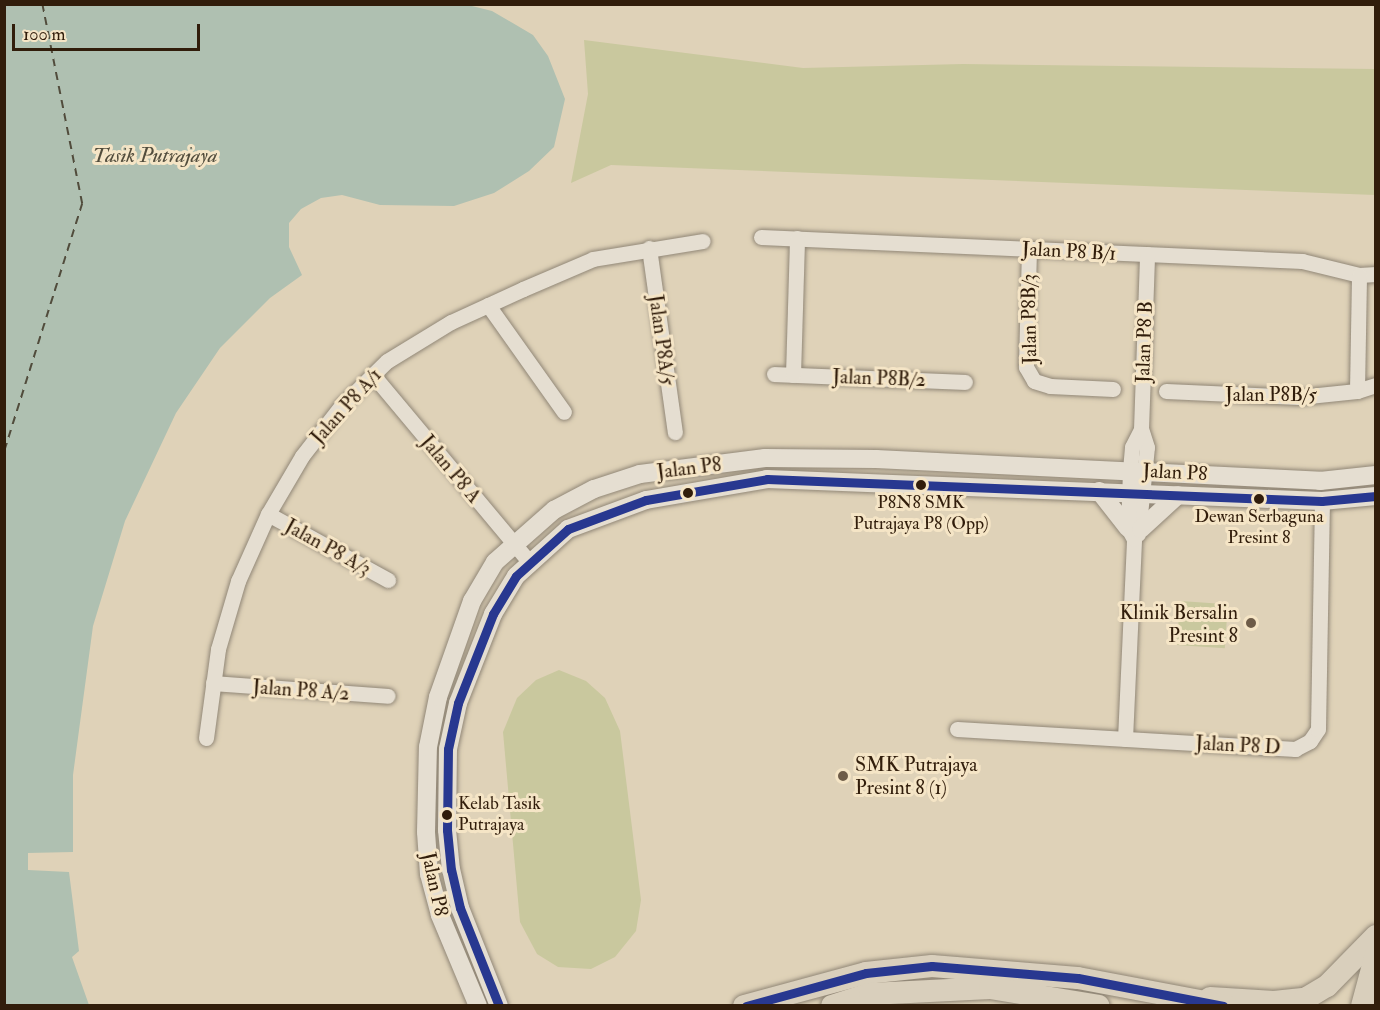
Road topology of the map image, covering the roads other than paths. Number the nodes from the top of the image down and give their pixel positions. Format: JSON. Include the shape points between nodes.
{"nodes":[{"id":1,"x":761,"y":237,"type":"dead end"},
{"id":2,"x":797,"y":238,"type":"junction"},
{"id":3,"x":703,"y":241,"type":"dead end"},
{"id":4,"x":649,"y":248,"type":"junction"},
{"id":5,"x":1029,"y":249,"type":"junction"},
{"id":6,"x":1147,"y":254,"type":"junction"},
{"id":7,"x":1376,"y":274,"type":"edge"},
{"id":8,"x":1359,"y":275,"type":"junction"},
{"id":9,"x":488,"y":305,"type":"junction"},
{"id":10,"x":774,"y":374,"type":"dead end"},
{"id":11,"x":373,"y":375,"type":"junction"},
{"id":12,"x":793,"y":375,"type":"junction"},
{"id":13,"x":965,"y":382,"type":"dead end"},
{"id":14,"x":1376,"y":385,"type":"edge"},
{"id":15,"x":1113,"y":389,"type":"dead end"},
{"id":16,"x":1166,"y":391,"type":"dead end"},
{"id":17,"x":1357,"y":391,"type":"junction"},
{"id":18,"x":564,"y":412,"type":"dead end"},
{"id":19,"x":675,"y":432,"type":"dead end"},
{"id":20,"x":1138,"y":470,"type":"junction"},
{"id":21,"x":1376,"y":475,"type":"edge"},
{"id":22,"x":1100,"y":491,"type":"junction"},
{"id":23,"x":1137,"y":493,"type":"junction"},
{"id":24,"x":1178,"y":495,"type":"junction"},
{"id":25,"x":1376,"y":496,"type":"edge"},
{"id":26,"x":1322,"y":501,"type":"junction"},
{"id":27,"x":268,"y":514,"type":"junction"},
{"id":28,"x":1134,"y":532,"type":"junction"},
{"id":29,"x":515,"y":545,"type":"junction"},
{"id":30,"x":530,"y":563,"type":"junction"},
{"id":31,"x":388,"y":580,"type":"dead end"},
{"id":32,"x":213,"y":683,"type":"junction"},
{"id":33,"x":388,"y":696,"type":"dead end"},
{"id":34,"x":957,"y":729,"type":"dead end"},
{"id":35,"x":206,"y":738,"type":"dead end"},
{"id":36,"x":1125,"y":739,"type":"junction"},
{"id":37,"x":1376,"y":936,"type":"edge"},
{"id":38,"x":1376,"y":954,"type":"edge"},
{"id":39,"x":1179,"y":995,"type":"junction"},
{"id":40,"x":478,"y":1005,"type":"edge"},
{"id":41,"x":499,"y":1005,"type":"edge"},
{"id":42,"x":744,"y":1005,"type":"edge"},
{"id":43,"x":832,"y":1005,"type":"edge"},
{"id":44,"x":1099,"y":1005,"type":"edge"},
{"id":45,"x":1226,"y":1005,"type":"edge"},
{"id":46,"x":1362,"y":1005,"type":"edge"}],
"edges":[{"from":1,"to":2,"type":"street","name":"Jalan P8 B/1"},
{"from":2,"to":5,"type":"street","name":"Jalan P8 B/1"},
{"from":2,"to":12,"type":"street"},
{"from":3,"to":4,"type":"street","name":"Jalan P8 A/1"},
{"from":4,"to":9,"type":"street","name":"Jalan P8 A/1","via":[[593,259]]},
{"from":4,"to":19,"type":"street","name":"Jalan P8A/5"},
{"from":5,"to":6,"type":"street","name":"Jalan P8 B/1"},
{"from":5,"to":15,"type":"street","name":"Jalan P8B/3","via":[[1026,367],[1034,381],[1050,386]]},
{"from":6,"to":8,"type":"street","name":"Jalan P8 B/1","via":[[1302,261]]},
{"from":6,"to":20,"type":"street","name":"Jalan P8 B","via":[[1141,429],[1132,447]]},
{"from":7,"to":8,"type":"street","name":"Jalan P8 B/1"},
{"from":8,"to":17,"type":"street"},
{"from":9,"to":11,"type":"street","name":"Jalan P8 A/1","via":[[451,322]]},
{"from":9,"to":18,"type":"street"},
{"from":10,"to":12,"type":"street","name":"Jalan P8B/2"},
{"from":11,"to":27,"type":"street","name":"Jalan P8 A/1","via":[[341,406],[302,456]]},
{"from":11,"to":29,"type":"street","name":"Jalan P8 A"},
{"from":12,"to":13,"type":"street","name":"Jalan P8B/2"},
{"from":14,"to":17,"type":"street","name":"Jalan P8B/5"},
{"from":16,"to":17,"type":"street","name":"Jalan P8B/5","via":[[1299,397]]},
{"from":20,"to":21,"type":"street","name":"Jalan P8","via":[[1320,481]]},
{"from":20,"to":23,"type":"street","name":"Jalan P8 B"},
{"from":20,"to":29,"type":"street","name":"Jalan P8","via":[[765,458],[640,474],[594,489],[554,510]]},
{"from":22,"to":23,"type":"street","name":"Jalan P8"},
{"from":22,"to":28,"type":"street"},
{"from":22,"to":30,"type":"street","name":"Jalan P8","via":[[768,479],[646,500],[607,512],[568,529]]},
{"from":23,"to":24,"type":"street","name":"Jalan P8"},
{"from":23,"to":28,"type":"street","name":"Jalan P8 B"},
{"from":24,"to":26,"type":"street","name":"Jalan P8"},
{"from":24,"to":28,"type":"street"},
{"from":25,"to":26,"type":"street","name":"Jalan P8"},
{"from":26,"to":36,"type":"street","name":"Jalan P8 D","via":[[1318,729],[1310,741],[1295,749]]},
{"from":27,"to":31,"type":"street","name":"Jalan P8 A/3"},
{"from":27,"to":32,"type":"street","name":"Jalan P8 A/1","via":[[238,581],[218,649]]},
{"from":28,"to":36,"type":"street","name":"Jalan P8 B"},
{"from":29,"to":30,"type":"street","name":"Jalan P8 A"},
{"from":29,"to":40,"type":"street","name":"Jalan P8","via":[[495,562],[472,601],[438,697],[428,747],[429,874],[440,915]]},
{"from":30,"to":41,"type":"street","name":"Jalan P8","via":[[510,586],[473,658],[448,749],[447,830],[451,870],[460,908]]},
{"from":32,"to":33,"type":"street","name":"Jalan P8 A/2"},
{"from":32,"to":35,"type":"street","name":"Jalan P8 A/1"},
{"from":34,"to":36,"type":"street","name":"Jalan P8 D"},
{"from":37,"to":39,"type":"main road","via":[[1327,986],[1305,999],[1274,1002]]},
{"from":38,"to":46,"type":"main road"},
{"from":39,"to":42,"type":"main road","via":[[1078,978],[932,966],[866,972]]},
{"from":39,"to":45,"type":"main road"},
{"from":43,"to":44,"type":"main road","via":[[870,994],[990,988]]}]}
